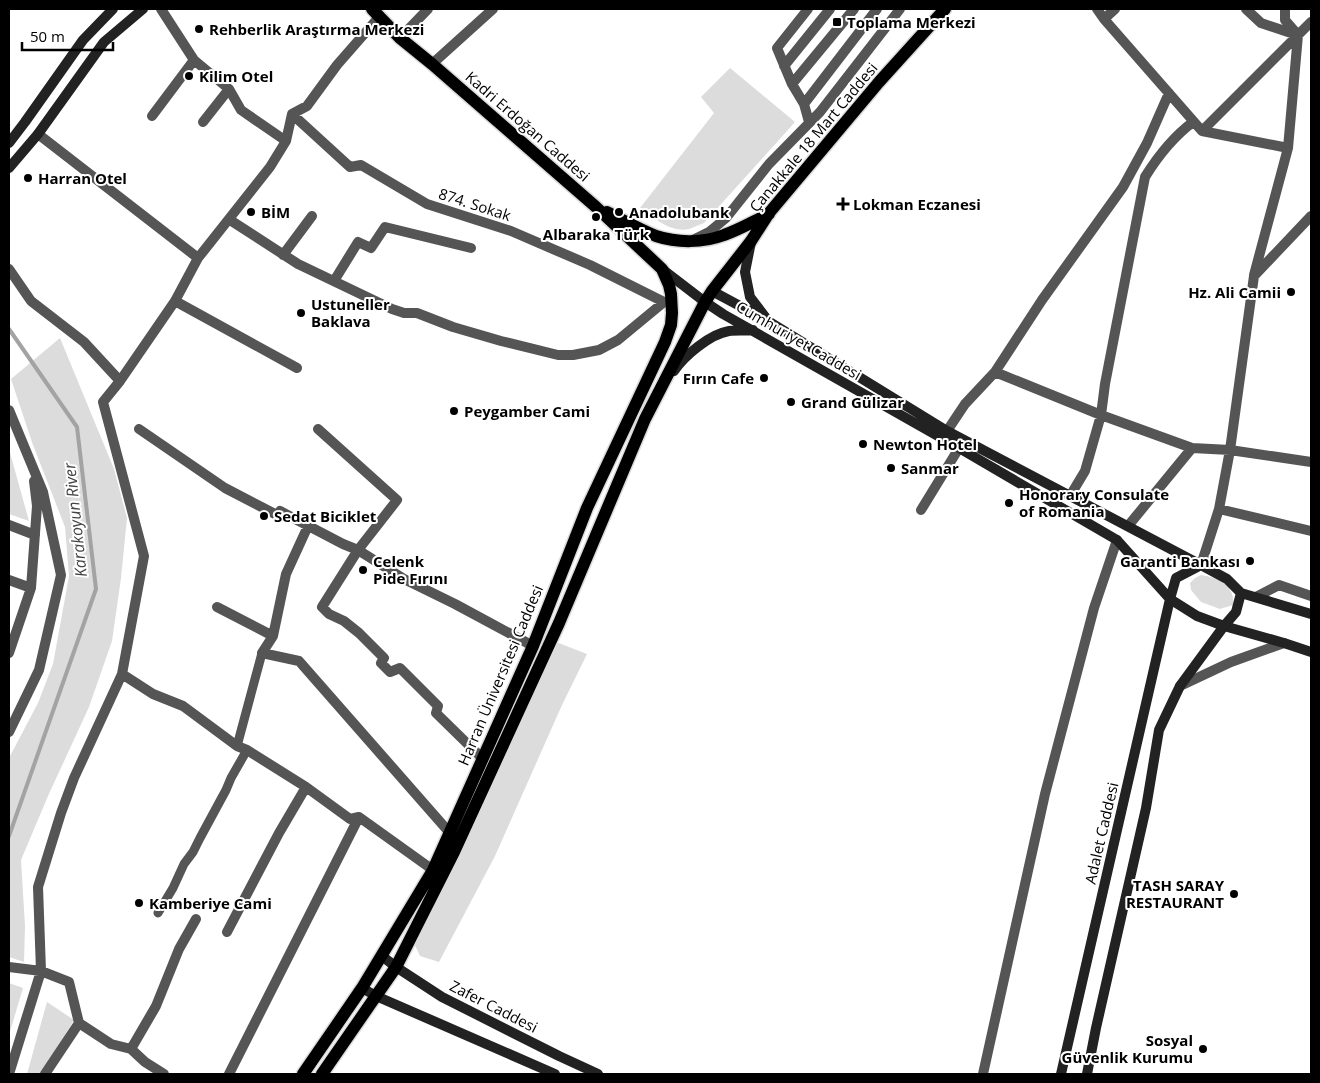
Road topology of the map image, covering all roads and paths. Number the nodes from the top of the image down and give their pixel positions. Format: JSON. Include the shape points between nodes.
{"nodes":[{"id":1,"x":113,"y":9,"type":"edge"},
{"id":2,"x":143,"y":9,"type":"edge"},
{"id":3,"x":161,"y":9,"type":"edge"},
{"id":4,"x":428,"y":9,"type":"edge"},
{"id":5,"x":493,"y":9,"type":"edge"},
{"id":6,"x":808,"y":9,"type":"edge"},
{"id":7,"x":830,"y":9,"type":"edge"},
{"id":8,"x":854,"y":9,"type":"edge"},
{"id":9,"x":877,"y":9,"type":"edge"},
{"id":10,"x":900,"y":9,"type":"edge"},
{"id":11,"x":1097,"y":9,"type":"edge"},
{"id":12,"x":1115,"y":9,"type":"edge"},
{"id":13,"x":1246,"y":9,"type":"edge"},
{"id":14,"x":1285,"y":9,"type":"edge"},
{"id":15,"x":943,"y":10,"type":"edge"},
{"id":16,"x":375,"y":13,"type":"edge"},
{"id":17,"x":1104,"y":19,"type":"junction"},
{"id":18,"x":1311,"y":22,"type":"edge"},
{"id":19,"x":1298,"y":35,"type":"junction"},
{"id":20,"x":400,"y":38,"type":"junction"},
{"id":21,"x":194,"y":60,"type":"junction"},
{"id":22,"x":432,"y":64,"type":"junction"},
{"id":23,"x":784,"y":66,"type":"junction"},
{"id":24,"x":792,"y":84,"type":"junction"},
{"id":25,"x":229,"y":89,"type":"junction"},
{"id":26,"x":1169,"y":93,"type":"junction"},
{"id":27,"x":804,"y":104,"type":"junction"},
{"id":28,"x":292,"y":114,"type":"junction"},
{"id":29,"x":152,"y":116,"type":"dead end"},
{"id":30,"x":203,"y":122,"type":"dead end"},
{"id":31,"x":809,"y":122,"type":"junction"},
{"id":32,"x":1194,"y":122,"type":"junction"},
{"id":33,"x":1202,"y":131,"type":"junction"},
{"id":34,"x":38,"y":134,"type":"junction"},
{"id":35,"x":286,"y":141,"type":"junction"},
{"id":36,"x":9,"y":143,"type":"edge"},
{"id":37,"x":1288,"y":148,"type":"junction"},
{"id":38,"x":9,"y":168,"type":"edge"},
{"id":39,"x":596,"y":207,"type":"junction"},
{"id":40,"x":769,"y":214,"type":"junction"},
{"id":41,"x":312,"y":216,"type":"dead end"},
{"id":42,"x":1311,"y":216,"type":"edge"},
{"id":43,"x":230,"y":220,"type":"junction"},
{"id":44,"x":690,"y":241,"type":"junction"},
{"id":45,"x":751,"y":241,"type":"junction"},
{"id":46,"x":471,"y":248,"type":"dead end"},
{"id":47,"x":283,"y":254,"type":"junction"},
{"id":48,"x":198,"y":258,"type":"junction"},
{"id":49,"x":9,"y":269,"type":"edge"},
{"id":50,"x":662,"y":269,"type":"junction"},
{"id":51,"x":1254,"y":276,"type":"junction"},
{"id":52,"x":334,"y":281,"type":"junction"},
{"id":53,"x":712,"y":291,"type":"junction"},
{"id":54,"x":175,"y":302,"type":"junction"},
{"id":55,"x":705,"y":302,"type":"junction"},
{"id":56,"x":768,"y":321,"type":"junction"},
{"id":57,"x":753,"y":330,"type":"junction"},
{"id":58,"x":297,"y":368,"type":"dead end"},
{"id":59,"x":995,"y":372,"type":"junction"},
{"id":60,"x":120,"y":381,"type":"junction"},
{"id":61,"x":9,"y":410,"type":"edge"},
{"id":62,"x":647,"y":414,"type":"junction"},
{"id":63,"x":1101,"y":415,"type":"junction"},
{"id":64,"x":139,"y":429,"type":"dead end"},
{"id":65,"x":318,"y":429,"type":"dead end"},
{"id":66,"x":947,"y":431,"type":"junction"},
{"id":67,"x":959,"y":448,"type":"junction"},
{"id":68,"x":1192,"y":448,"type":"junction"},
{"id":69,"x":1230,"y":450,"type":"junction"},
{"id":70,"x":1311,"y":462,"type":"edge"},
{"id":71,"x":32,"y":467,"type":"junction"},
{"id":72,"x":1070,"y":496,"type":"junction"},
{"id":73,"x":921,"y":510,"type":"dead end"},
{"id":74,"x":1219,"y":510,"type":"junction"},
{"id":75,"x":9,"y":525,"type":"edge"},
{"id":76,"x":308,"y":526,"type":"junction"},
{"id":77,"x":1128,"y":526,"type":"junction"},
{"id":78,"x":1311,"y":531,"type":"edge"},
{"id":79,"x":35,"y":535,"type":"junction"},
{"id":80,"x":1117,"y":540,"type":"junction"},
{"id":81,"x":358,"y":550,"type":"junction"},
{"id":82,"x":1201,"y":565,"type":"junction"},
{"id":83,"x":9,"y":580,"type":"edge"},
{"id":84,"x":31,"y":588,"type":"junction"},
{"id":85,"x":1242,"y":593,"type":"junction"},
{"id":86,"x":1311,"y":596,"type":"edge"},
{"id":87,"x":1256,"y":597,"type":"junction"},
{"id":88,"x":1170,"y":599,"type":"junction"},
{"id":89,"x":217,"y":607,"type":"dead end"},
{"id":90,"x":1311,"y":614,"type":"edge"},
{"id":91,"x":1224,"y":626,"type":"junction"},
{"id":92,"x":273,"y":636,"type":"junction"},
{"id":93,"x":1284,"y":642,"type":"junction"},
{"id":94,"x":533,"y":646,"type":"junction"},
{"id":95,"x":1311,"y":652,"type":"edge"},
{"id":96,"x":9,"y":653,"type":"edge"},
{"id":97,"x":262,"y":653,"type":"junction"},
{"id":98,"x":122,"y":674,"type":"junction"},
{"id":99,"x":1180,"y":686,"type":"junction"},
{"id":100,"x":9,"y":732,"type":"edge"},
{"id":101,"x":242,"y":748,"type":"junction"},
{"id":102,"x":483,"y":759,"type":"junction"},
{"id":103,"x":306,"y":787,"type":"junction"},
{"id":104,"x":359,"y":817,"type":"junction"},
{"id":105,"x":449,"y":832,"type":"junction"},
{"id":106,"x":433,"y":870,"type":"junction"},
{"id":107,"x":158,"y":912,"type":"dead end"},
{"id":108,"x":196,"y":919,"type":"dead end"},
{"id":109,"x":227,"y":932,"type":"dead end"},
{"id":110,"x":382,"y":956,"type":"junction"},
{"id":111,"x":9,"y":967,"type":"edge"},
{"id":112,"x":396,"y":967,"type":"junction"},
{"id":113,"x":41,"y":972,"type":"junction"},
{"id":114,"x":362,"y":988,"type":"junction"},
{"id":115,"x":376,"y":996,"type":"junction"},
{"id":116,"x":79,"y":1024,"type":"junction"},
{"id":117,"x":131,"y":1049,"type":"junction"},
{"id":118,"x":543,"y":1072,"type":"edge"},
{"id":119,"x":9,"y":1074,"type":"edge"},
{"id":120,"x":45,"y":1074,"type":"edge"},
{"id":121,"x":164,"y":1074,"type":"edge"},
{"id":122,"x":229,"y":1074,"type":"edge"},
{"id":123,"x":303,"y":1074,"type":"edge"},
{"id":124,"x":322,"y":1074,"type":"edge"},
{"id":125,"x":555,"y":1074,"type":"edge"},
{"id":126,"x":598,"y":1074,"type":"edge"},
{"id":127,"x":983,"y":1074,"type":"edge"},
{"id":128,"x":1061,"y":1074,"type":"edge"},
{"id":129,"x":1087,"y":1074,"type":"edge"}],
"edges":[{"from":1,"to":36,"type":"main road","via":[[83,40]]},
{"from":2,"to":34,"type":"main road","via":[[104,42]]},
{"from":3,"to":21,"type":"street"},
{"from":4,"to":20,"type":"street"},
{"from":5,"to":22,"type":"street"},
{"from":6,"to":23,"type":"street","via":[[777,48]]},
{"from":7,"to":23,"type":"street"},
{"from":8,"to":24,"type":"street"},
{"from":9,"to":27,"type":"street"},
{"from":10,"to":31,"type":"street"},
{"from":11,"to":17,"type":"street"},
{"from":12,"to":17,"type":"street"},
{"from":13,"to":19,"type":"street","via":[[1260,23]]},
{"from":14,"to":19,"type":"street","via":[[1285,20]]},
{"from":15,"to":40,"type":"main road","name":"Çanakkale 18 Mart Caddesi"},
{"from":16,"to":20,"type":"main road","name":"Kadri Erdoğan Caddesi"},
{"from":16,"to":28,"type":"street","via":[[307,106]]},
{"from":17,"to":26,"type":"street"},
{"from":18,"to":19,"type":"street"},
{"from":19,"to":33,"type":"street"},
{"from":19,"to":37,"type":"street"},
{"from":20,"to":22,"type":"main road","name":"Kadri Erdoğan Caddesi"},
{"from":21,"to":25,"type":"street"},
{"from":21,"to":29,"type":"street"},
{"from":22,"to":39,"type":"main road","name":"Kadri Erdoğan Caddesi"},
{"from":23,"to":24,"type":"street"},
{"from":24,"to":27,"type":"street"},
{"from":25,"to":30,"type":"street"},
{"from":25,"to":35,"type":"street","via":[[241,110]]},
{"from":26,"to":32,"type":"street"},
{"from":26,"to":59,"type":"street","via":[[1123,187]]},
{"from":27,"to":31,"type":"street"},
{"from":28,"to":35,"type":"street"},
{"from":28,"to":52,"type":"street","name":"874. Sokak","via":[[350,167],[361,165],[428,204],[511,232],[590,265],[664,302],[618,340],[599,350],[573,356],[501,341],[418,313],[404,313]]},
{"from":31,"to":44,"type":"street","via":[[769,164],[726,218],[709,232]]},
{"from":32,"to":33,"type":"street"},
{"from":32,"to":63,"type":"street","via":[[1157,157],[1145,177]]},
{"from":33,"to":37,"type":"street"},
{"from":34,"to":38,"type":"main road"},
{"from":34,"to":48,"type":"street"},
{"from":35,"to":43,"type":"street"},
{"from":37,"to":51,"type":"street"},
{"from":39,"to":44,"type":"main road","via":[[656,236]]},
{"from":39,"to":50,"type":"main road","name":"Kadri Erdoğan Caddesi"},
{"from":40,"to":44,"type":"main road","via":[[724,235]]},
{"from":40,"to":45,"type":"main road","name":"Çanakkale 18 Mart Caddesi"},
{"from":41,"to":47,"type":"street"},
{"from":42,"to":51,"type":"street"},
{"from":43,"to":47,"type":"street"},
{"from":43,"to":48,"type":"street"},
{"from":45,"to":53,"type":"main road","name":"Çanakkale 18 Mart Caddesi"},
{"from":45,"to":56,"type":"main road","via":[[745,272],[750,298]]},
{"from":46,"to":52,"type":"street","via":[[385,227],[371,248],[358,242]]},
{"from":47,"to":52,"type":"street"},
{"from":48,"to":54,"type":"street"},
{"from":49,"to":60,"type":"street","via":[[31,300],[84,342]]},
{"from":50,"to":55,"type":"main road","name":"Cumhuriyet Caddesi"},
{"from":50,"to":94,"type":"main road","name":"Harran Üniversitesi Caddesi","via":[[671,294],[671,325],[587,508]]},
{"from":51,"to":69,"type":"street"},
{"from":53,"to":55,"type":"main road","name":"Çanakkale 18 Mart Caddesi"},
{"from":53,"to":56,"type":"main road","name":"Cumhuriyet Caddesi"},
{"from":54,"to":58,"type":"street"},
{"from":54,"to":60,"type":"street"},
{"from":55,"to":57,"type":"main road","name":"Cumhuriyet Caddesi"},
{"from":55,"to":62,"type":"main road","name":"Harran Üniversitesi Caddesi"},
{"from":56,"to":66,"type":"main road","name":"Cumhuriyet Caddesi"},
{"from":57,"to":62,"type":"main road","via":[[718,334],[700,346],[679,363]]},
{"from":57,"to":67,"type":"main road","name":"Cumhuriyet Caddesi"},
{"from":59,"to":63,"type":"street"},
{"from":59,"to":66,"type":"street","via":[[965,404]]},
{"from":60,"to":98,"type":"street","via":[[103,402],[144,556]]},
{"from":61,"to":71,"type":"street"},
{"from":62,"to":112,"type":"main road","name":"Harran Üniversitesi Caddesi","via":[[556,632],[454,852]]},
{"from":63,"to":68,"type":"street"},
{"from":63,"to":72,"type":"street","via":[[1085,471]]},
{"from":64,"to":76,"type":"street","via":[[225,488],[276,515],[280,511]]},
{"from":65,"to":81,"type":"street","via":[[397,500]]},
{"from":66,"to":72,"type":"main road","name":"Cumhuriyet Caddesi"},
{"from":67,"to":73,"type":"street"},
{"from":67,"to":80,"type":"main road","name":"Cumhuriyet Caddesi"},
{"from":68,"to":69,"type":"street"},
{"from":68,"to":77,"type":"street"},
{"from":69,"to":70,"type":"street"},
{"from":69,"to":74,"type":"street"},
{"from":71,"to":79,"type":"street","via":[[38,506]]},
{"from":71,"to":100,"type":"street","via":[[43,492],[61,575],[39,670]]},
{"from":72,"to":77,"type":"main road","name":"Cumhuriyet Caddesi"},
{"from":74,"to":78,"type":"street"},
{"from":74,"to":82,"type":"street"},
{"from":75,"to":79,"type":"street"},
{"from":76,"to":81,"type":"street"},
{"from":76,"to":92,"type":"street","via":[[286,574]]},
{"from":77,"to":82,"type":"main road","name":"Cumhuriyet Caddesi"},
{"from":79,"to":84,"type":"street"},
{"from":80,"to":88,"type":"main road","name":"Cumhuriyet Caddesi"},
{"from":80,"to":127,"type":"street","via":[[1094,608],[1045,794]]},
{"from":81,"to":94,"type":"street","via":[[404,579]]},
{"from":81,"to":102,"type":"street","via":[[322,607],[359,633],[384,658],[381,663],[390,672],[400,668],[438,706],[436,713]]},
{"from":82,"to":85,"type":"main road"},
{"from":82,"to":88,"type":"main road","via":[[1176,578]]},
{"from":83,"to":84,"type":"street"},
{"from":84,"to":96,"type":"street"},
{"from":85,"to":87,"type":"main road"},
{"from":85,"to":91,"type":"main road","via":[[1236,612]]},
{"from":86,"to":87,"type":"street","via":[[1279,585]]},
{"from":87,"to":90,"type":"main road"},
{"from":88,"to":91,"type":"main road","via":[[1197,616]]},
{"from":88,"to":128,"type":"main road","name":"Adalet Caddesi"},
{"from":89,"to":92,"type":"street"},
{"from":91,"to":93,"type":"main road"},
{"from":91,"to":99,"type":"main road"},
{"from":92,"to":97,"type":"street"},
{"from":93,"to":95,"type":"main road"},
{"from":93,"to":99,"type":"street"},
{"from":94,"to":102,"type":"main road","name":"Harran Üniversitesi Caddesi"},
{"from":97,"to":101,"type":"street"},
{"from":97,"to":105,"type":"street","via":[[299,661]]},
{"from":98,"to":101,"type":"street","via":[[153,694],[183,706]]},
{"from":98,"to":113,"type":"street","via":[[74,778],[38,887]]},
{"from":99,"to":129,"type":"main road","via":[[1159,730],[1146,808]]},
{"from":101,"to":103,"type":"street"},
{"from":101,"to":107,"type":"street","via":[[226,790]]},
{"from":102,"to":105,"type":"main road","name":"Harran Üniversitesi Caddesi"},
{"from":103,"to":104,"type":"street","via":[[350,819]]},
{"from":103,"to":109,"type":"street"},
{"from":104,"to":106,"type":"street"},
{"from":104,"to":122,"type":"street"},
{"from":105,"to":106,"type":"main road","name":"Harran Üniversitesi Caddesi"},
{"from":106,"to":110,"type":"main road","name":"Harran Üniversitesi Caddesi"},
{"from":108,"to":117,"type":"street","via":[[179,949],[156,1006]]},
{"from":110,"to":112,"type":"main road","name":"Zafer Caddesi"},
{"from":110,"to":114,"type":"main road","name":"Harran Üniversitesi Caddesi"},
{"from":111,"to":113,"type":"street"},
{"from":112,"to":115,"type":"main road","name":"Harran Üniversitesi Caddesi"},
{"from":112,"to":126,"type":"main road","name":"Zafer Caddesi","via":[[442,997]]},
{"from":113,"to":116,"type":"street","via":[[69,982]]},
{"from":113,"to":119,"type":"street"},
{"from":114,"to":115,"type":"main road"},
{"from":114,"to":123,"type":"main road","name":"Harran Üniversitesi Caddesi"},
{"from":115,"to":118,"type":"main road"},
{"from":115,"to":124,"type":"main road","name":"Harran Üniversitesi Caddesi"},
{"from":116,"to":117,"type":"street","via":[[111,1044]]},
{"from":116,"to":120,"type":"street"},
{"from":117,"to":121,"type":"street"},
{"from":118,"to":125,"type":"main road"}]}
